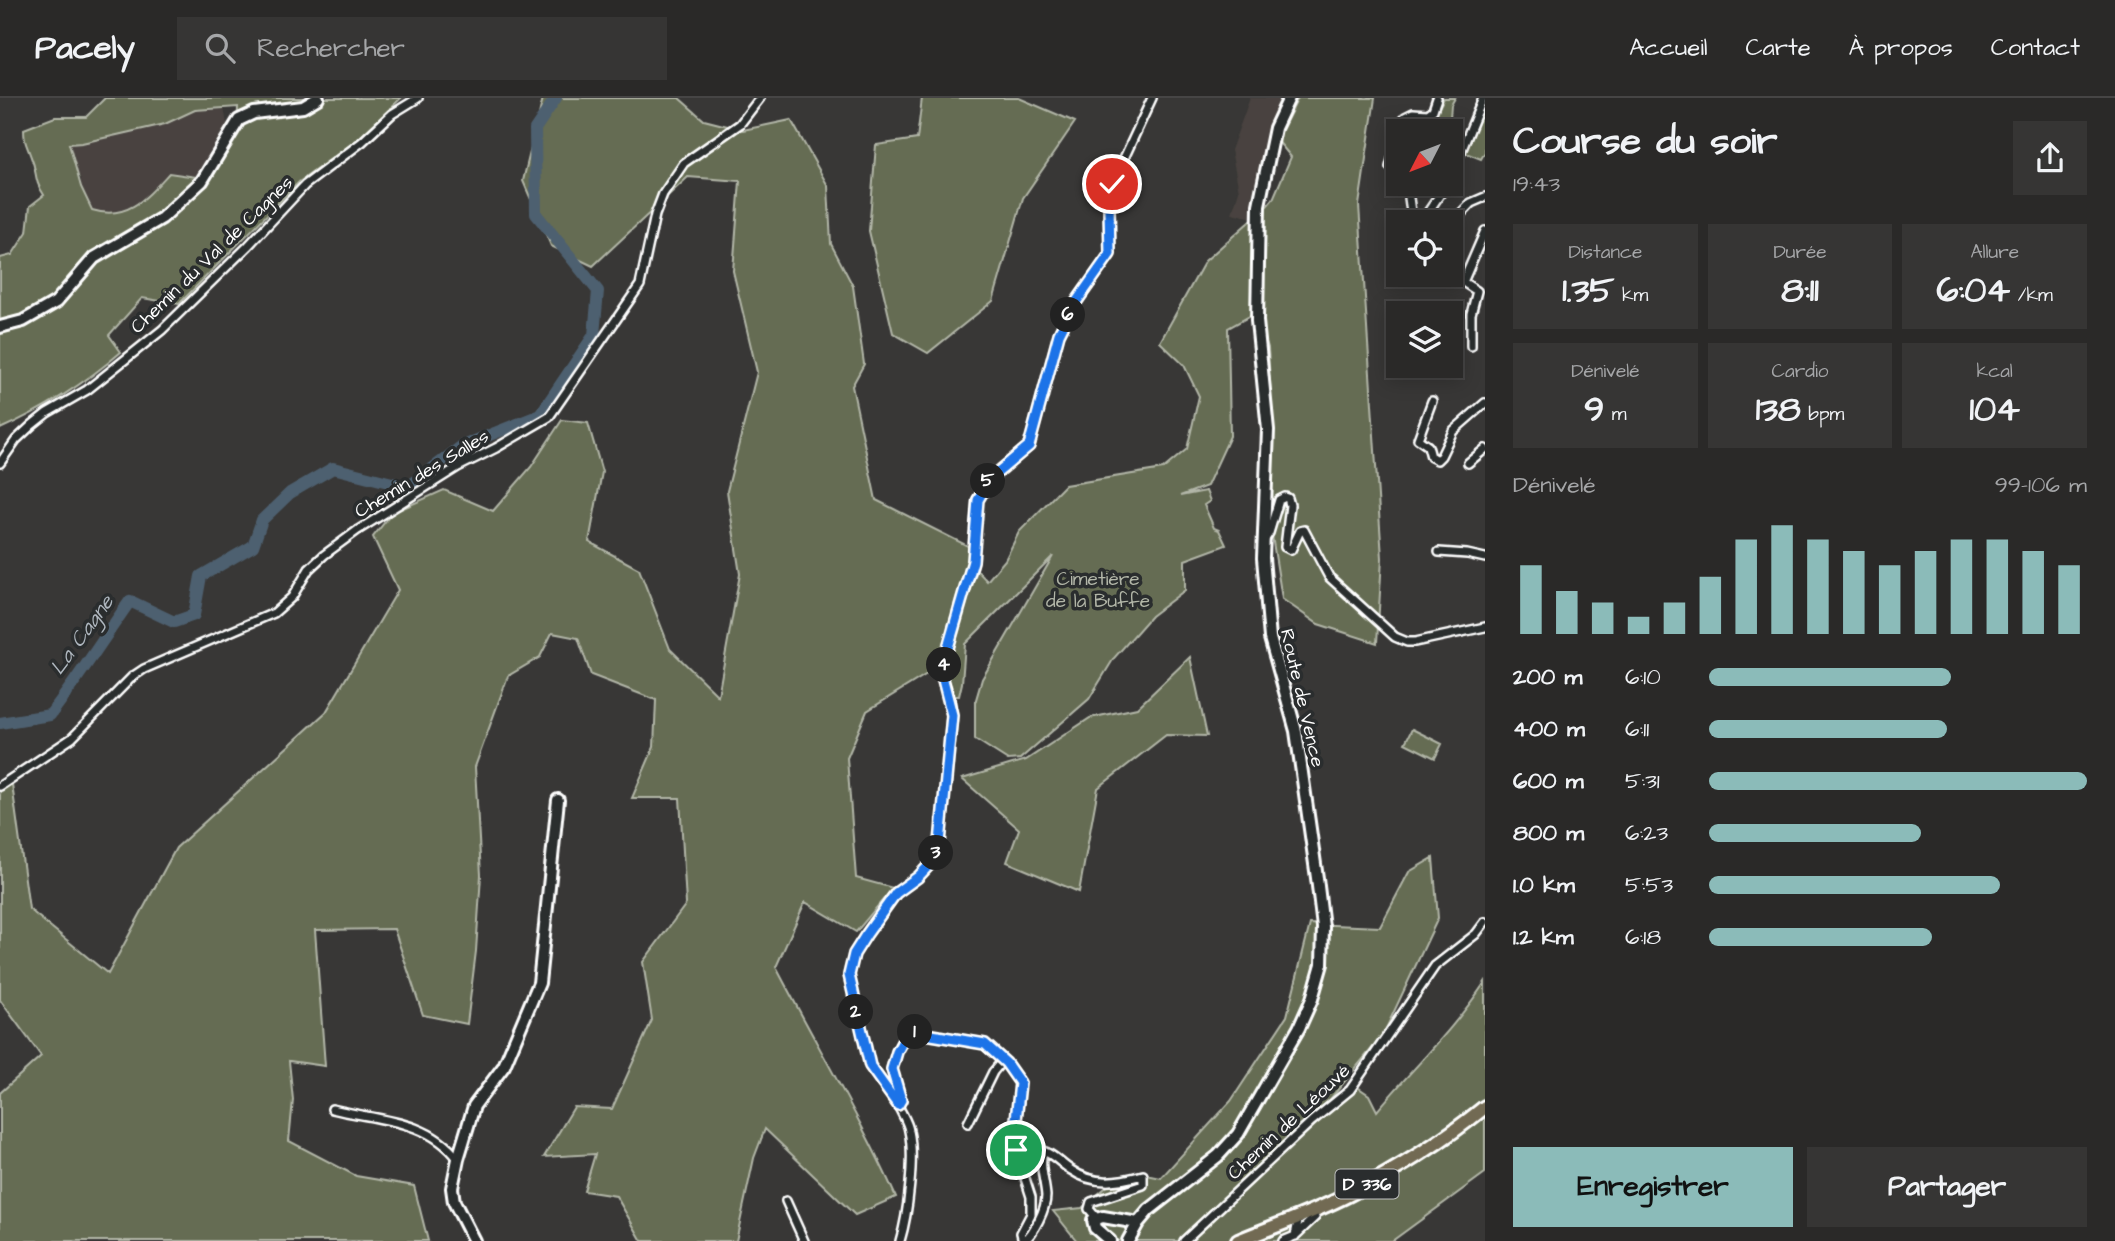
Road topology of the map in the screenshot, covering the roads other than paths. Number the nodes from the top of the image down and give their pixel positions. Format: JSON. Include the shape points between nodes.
{"nodes":[{"id":1,"x":318,"y":98,"type":"edge"},
{"id":2,"x":418,"y":98,"type":"edge"},
{"id":3,"x":761,"y":98,"type":"edge"},
{"id":4,"x":1152,"y":98,"type":"edge"},
{"id":5,"x":1289,"y":98,"type":"edge"},
{"id":6,"x":1437,"y":98,"type":"edge"},
{"id":7,"x":1483,"y":98,"type":"edge"},
{"id":8,"x":1404,"y":119,"type":"edge"},
{"id":9,"x":1463,"y":147,"type":"edge"},
{"id":10,"x":1485,"y":197,"type":"edge"},
{"id":11,"x":1463,"y":211,"type":"edge"},
{"id":12,"x":1485,"y":230,"type":"edge"},
{"id":13,"x":0,"y":327,"type":"edge"},
{"id":14,"x":1471,"y":346,"type":"dead end"},
{"id":15,"x":1432,"y":401,"type":"dead end"},
{"id":16,"x":1485,"y":403,"type":"edge"},
{"id":17,"x":1485,"y":449,"type":"edge"},
{"id":18,"x":0,"y":463,"type":"edge"},
{"id":19,"x":1468,"y":463,"type":"dead end"},
{"id":20,"x":1263,"y":539,"type":"junction"},
{"id":21,"x":1439,"y":552,"type":"dead end"},
{"id":22,"x":1485,"y":558,"type":"edge"},
{"id":23,"x":1485,"y":627,"type":"edge"},
{"id":24,"x":0,"y":786,"type":"edge"},
{"id":25,"x":558,"y":800,"type":"dead end"},
{"id":26,"x":1485,"y":922,"type":"edge"},
{"id":27,"x":1003,"y":1060,"type":"junction"},
{"id":28,"x":898,"y":1105,"type":"junction"},
{"id":29,"x":1485,"y":1107,"type":"edge"},
{"id":30,"x":332,"y":1108,"type":"dead end"},
{"id":31,"x":1485,"y":1115,"type":"edge"},
{"id":32,"x":968,"y":1123,"type":"dead end"},
{"id":33,"x":458,"y":1158,"type":"junction"},
{"id":34,"x":786,"y":1201,"type":"dead end"},
{"id":35,"x":1318,"y":1212,"type":"junction"},
{"id":36,"x":1093,"y":1220,"type":"junction"},
{"id":37,"x":1138,"y":1223,"type":"junction"},
{"id":38,"x":1277,"y":1224,"type":"junction"},
{"id":39,"x":1299,"y":1226,"type":"junction"},
{"id":40,"x":474,"y":1241,"type":"edge"},
{"id":41,"x":804,"y":1241,"type":"edge"},
{"id":42,"x":900,"y":1241,"type":"edge"},
{"id":43,"x":1023,"y":1241,"type":"edge"},
{"id":44,"x":1110,"y":1241,"type":"edge"},
{"id":45,"x":1128,"y":1241,"type":"edge"},
{"id":46,"x":1184,"y":1241,"type":"edge"},
{"id":47,"x":1238,"y":1241,"type":"edge"},
{"id":48,"x":1257,"y":1241,"type":"edge"},
{"id":49,"x":1283,"y":1241,"type":"edge"}],
"edges":[{"from":1,"to":13,"type":"main road","via":[[303,107],[254,113],[239,120],[202,181],[162,218],[94,258],[48,308]]},
{"from":2,"to":18,"type":"street","name":"Chemin du Val de Cagnes","via":[[305,185],[162,330],[87,390],[32,425]]},
{"from":3,"to":24,"type":"street","name":"Chemin des Salles","via":[[740,124],[677,172],[655,215],[640,285],[549,417],[358,530],[309,569],[292,597],[274,612],[132,677],[72,738]]},
{"from":4,"to":28,"type":"street","via":[[1112,184],[1110,254],[1059,334],[1029,446],[991,478],[978,500],[973,561],[941,672],[952,715],[940,843],[934,860],[896,893],[854,954],[849,975],[870,1066]]},
{"from":5,"to":20,"type":"main road","name":"Route de Vence","via":[[1275,128],[1259,205],[1256,321],[1268,430]]},
{"from":6,"to":8,"type":"street","via":[[1428,114],[1413,113]]},
{"from":7,"to":9,"type":"street"},
{"from":10,"to":11,"type":"street"},
{"from":12,"to":14,"type":"street","via":[[1463,282],[1477,291]]},
{"from":15,"to":16,"type":"street","via":[[1418,439],[1437,460],[1453,430]]},
{"from":17,"to":19,"type":"street"},
{"from":20,"to":23,"type":"street","via":[[1279,500],[1288,498],[1285,547],[1291,550],[1304,530],[1329,577],[1395,637],[1415,642]]},
{"from":20,"to":37,"type":"main road","name":"Route de Vence","via":[[1268,625],[1296,731],[1317,877],[1322,964],[1299,1028],[1238,1134]]},
{"from":21,"to":22,"type":"street"},
{"from":25,"to":33,"type":"main road","via":[[539,983],[504,1066],[474,1106]]},
{"from":26,"to":46,"type":"street","name":"Chemin de Léouvé","via":[[1434,966],[1350,1090]]},
{"from":27,"to":28,"type":"street","via":[[976,1041],[908,1031],[892,1069],[901,1100]]},
{"from":27,"to":32,"type":"street"},
{"from":27,"to":43,"type":"street","via":[[1020,1083],[1016,1150],[1031,1197]]},
{"from":28,"to":42,"type":"street","via":[[909,1129],[911,1161]]},
{"from":29,"to":35,"type":"main road","number":"D 336","via":[[1418,1157]]},
{"from":30,"to":33,"type":"street","via":[[398,1121],[447,1144]]},
{"from":31,"to":35,"type":"main road","number":"D 336","via":[[1398,1176]]},
{"from":33,"to":40,"type":"main road","via":[[453,1202]]},
{"from":34,"to":41,"type":"street"},
{"from":35,"to":38,"type":"main road","number":"D 336"},
{"from":35,"to":39,"type":"main road","number":"D 336"},
{"from":36,"to":37,"type":"main road","via":[[1103,1217]]},
{"from":36,"to":43,"type":"street","via":[[1091,1202],[1143,1185],[1143,1175],[1106,1182],[1085,1178],[1043,1152],[1046,1199]]},
{"from":36,"to":44,"type":"main road"},
{"from":37,"to":45,"type":"main road","name":"Route de Vence"},
{"from":38,"to":39,"type":"street"},
{"from":38,"to":47,"type":"main road","number":"D 336"},
{"from":39,"to":48,"type":"main road","number":"D 336"},
{"from":39,"to":49,"type":"street"}]}
